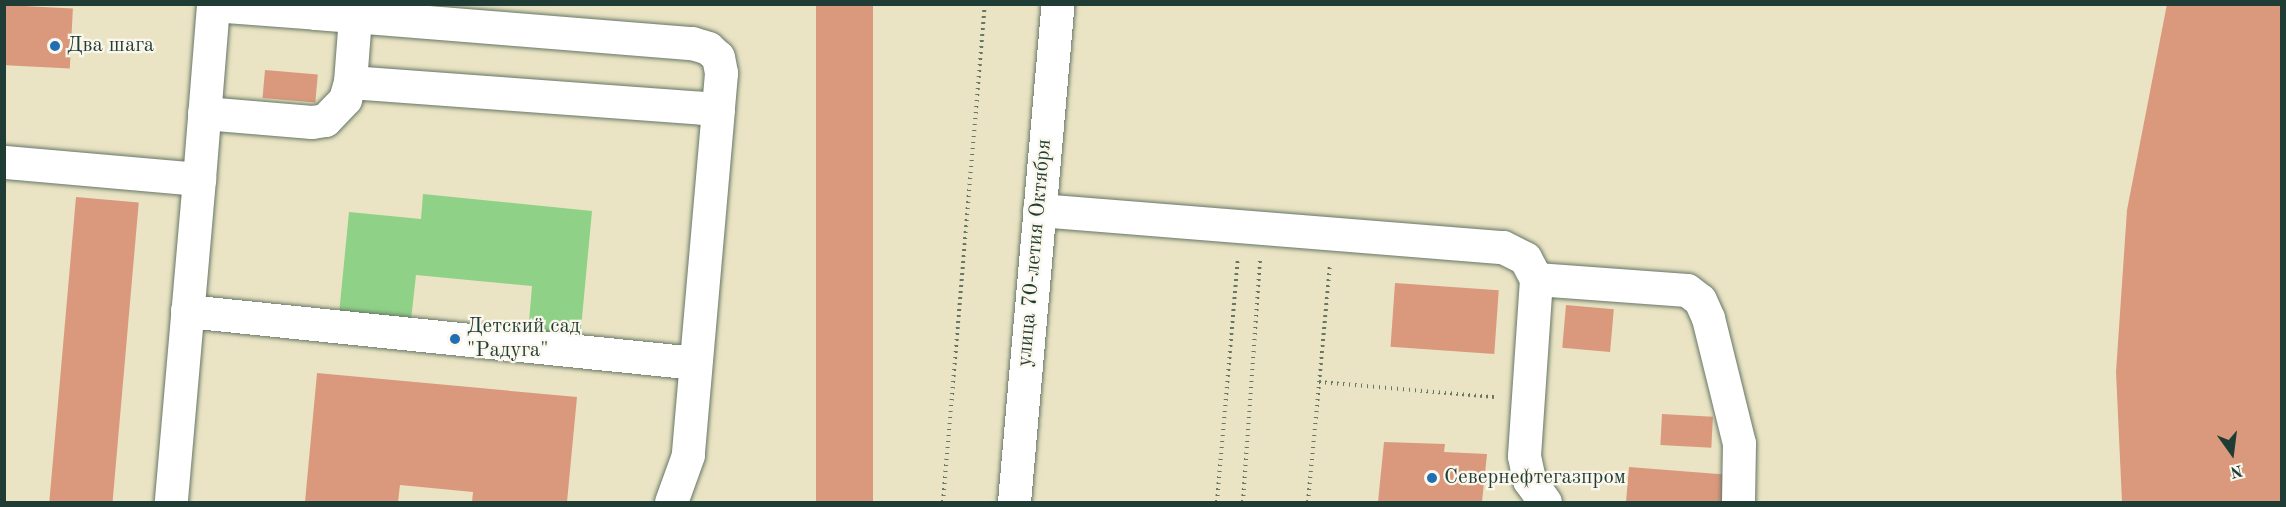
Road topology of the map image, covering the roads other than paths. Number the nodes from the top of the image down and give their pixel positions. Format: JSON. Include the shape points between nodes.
{"nodes":[{"id":1,"x":1058,"y":4,"type":"edge"},
{"id":2,"x":213,"y":5,"type":"edge"},
{"id":3,"x":316,"y":9,"type":"edge"},
{"id":4,"x":355,"y":16,"type":"junction"},
{"id":5,"x":513,"y":16,"type":"edge"},
{"id":6,"x":350,"y":82,"type":"junction"},
{"id":7,"x":718,"y":109,"type":"junction"},
{"id":8,"x":204,"y":113,"type":"junction"},
{"id":9,"x":4,"y":162,"type":"edge"},
{"id":10,"x":199,"y":178,"type":"junction"},
{"id":11,"x":1039,"y":210,"type":"junction"},
{"id":12,"x":1536,"y":279,"type":"junction"},
{"id":13,"x":187,"y":312,"type":"junction"},
{"id":14,"x":695,"y":363,"type":"junction"},
{"id":15,"x":171,"y":502,"type":"edge"},
{"id":16,"x":671,"y":502,"type":"edge"},
{"id":17,"x":1014,"y":502,"type":"edge"},
{"id":18,"x":1545,"y":502,"type":"edge"},
{"id":19,"x":1738,"y":502,"type":"edge"}],
"edges":[{"from":1,"to":11,"type":"main road","name":"улица 70-летия Октября"},
{"from":2,"to":3,"type":"main road"},
{"from":2,"to":8,"type":"main road"},
{"from":3,"to":4,"type":"main road"},
{"from":4,"to":5,"type":"main road"},
{"from":4,"to":6,"type":"main road"},
{"from":5,"to":7,"type":"main road","via":[[708,48],[718,57],[721,73]]},
{"from":6,"to":7,"type":"main road"},
{"from":6,"to":8,"type":"main road","via":[[345,99],[325,120]]},
{"from":7,"to":14,"type":"main road"},
{"from":8,"to":10,"type":"main road"},
{"from":9,"to":10,"type":"main road"},
{"from":10,"to":13,"type":"main road"},
{"from":11,"to":12,"type":"main road","via":[[1503,247],[1525,258]]},
{"from":11,"to":17,"type":"main road","name":"улица 70-летия Октября"},
{"from":12,"to":18,"type":"main road","via":[[1524,469]]},
{"from":12,"to":19,"type":"main road","via":[[1671,286],[1700,300],[1739,443]]},
{"from":13,"to":14,"type":"main road"},
{"from":13,"to":15,"type":"main road"},
{"from":14,"to":16,"type":"main road","via":[[688,455]]}]}
